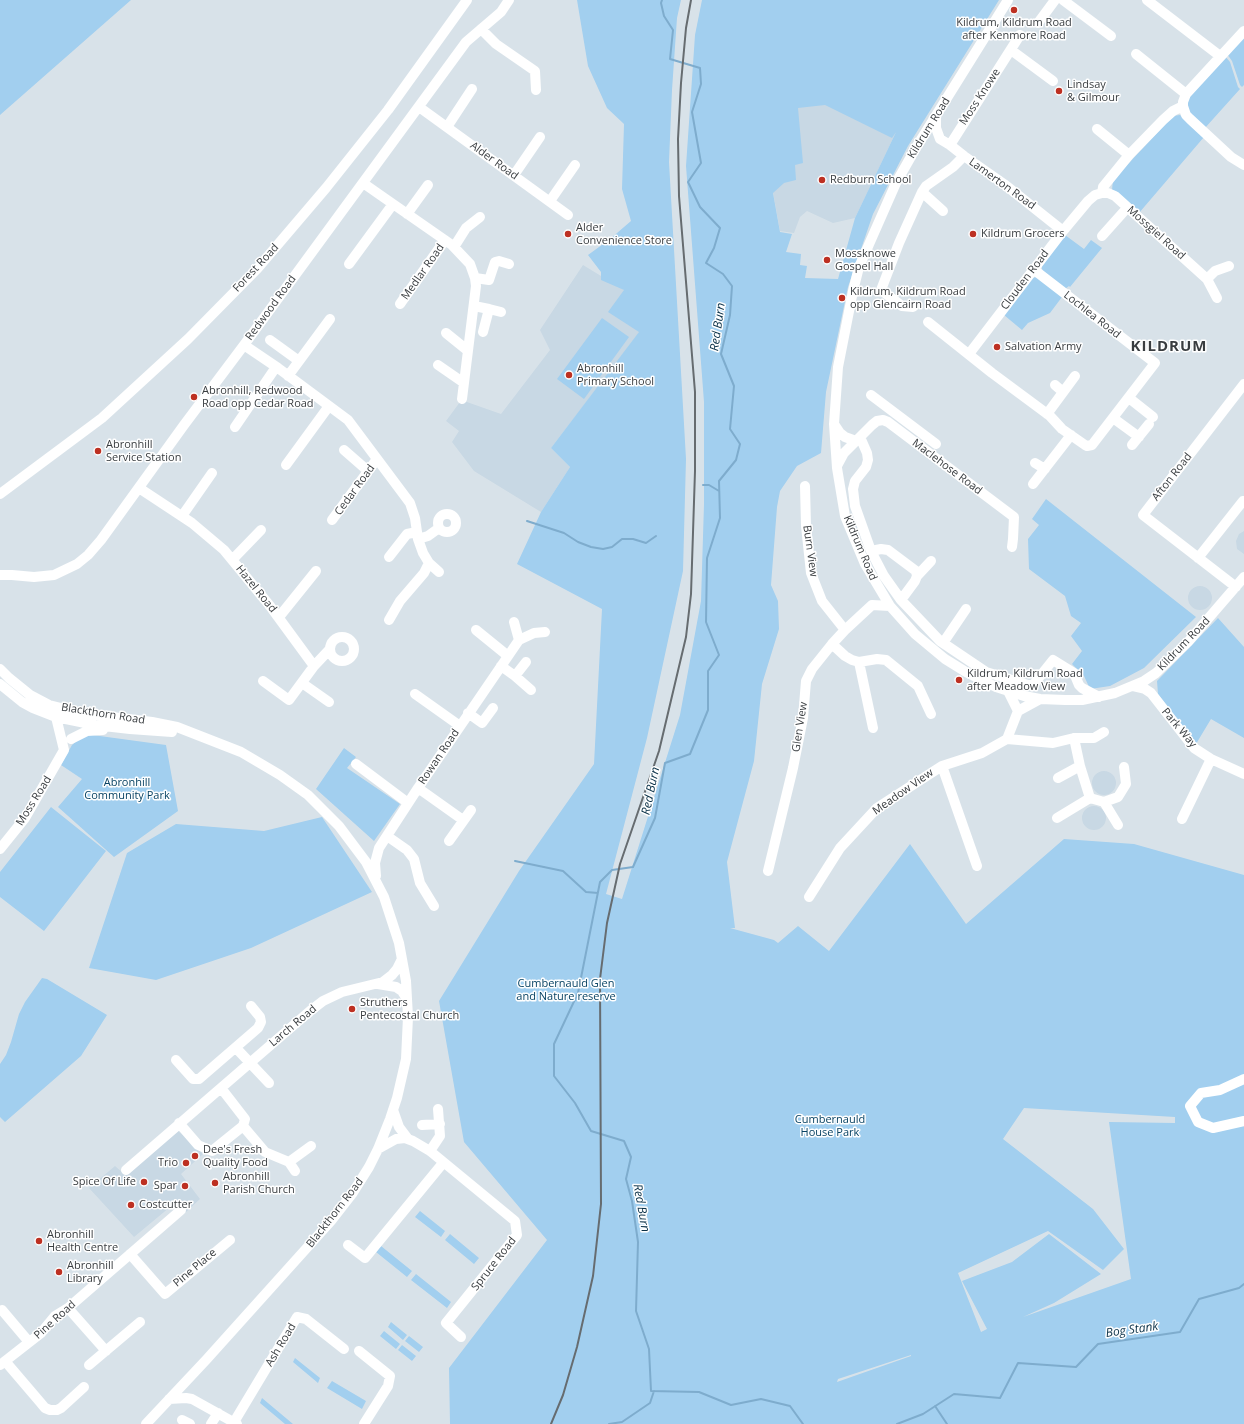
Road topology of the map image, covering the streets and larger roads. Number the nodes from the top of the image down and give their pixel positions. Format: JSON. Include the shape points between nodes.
{"nodes":[{"id":1,"x":467,"y":0,"type":"edge"},
{"id":2,"x":509,"y":0,"type":"edge"},
{"id":3,"x":1008,"y":0,"type":"edge"},
{"id":4,"x":1055,"y":0,"type":"edge"},
{"id":5,"x":1063,"y":0,"type":"edge"},
{"id":6,"x":1147,"y":0,"type":"edge"},
{"id":7,"x":1038,"y":23,"type":"dead end"},
{"id":8,"x":481,"y":29,"type":"junction"},
{"id":9,"x":1244,"y":30,"type":"edge"},
{"id":10,"x":1020,"y":35,"type":"dead end"},
{"id":11,"x":1110,"y":36,"type":"dead end"},
{"id":12,"x":1011,"y":50,"type":"junction"},
{"id":13,"x":1136,"y":54,"type":"dead end"},
{"id":14,"x":1220,"y":56,"type":"junction"},
{"id":15,"x":1053,"y":81,"type":"dead end"},
{"id":16,"x":472,"y":89,"type":"dead end"},
{"id":17,"x":536,"y":90,"type":"dead end"},
{"id":18,"x":1186,"y":94,"type":"junction"},
{"id":19,"x":1183,"y":106,"type":"junction"},
{"id":20,"x":420,"y":107,"type":"junction"},
{"id":21,"x":936,"y":116,"type":"junction"},
{"id":22,"x":447,"y":127,"type":"junction"},
{"id":23,"x":1096,"y":129,"type":"dead end"},
{"id":24,"x":540,"y":138,"type":"dead end"},
{"id":25,"x":940,"y":138,"type":"junction"},
{"id":26,"x":950,"y":144,"type":"junction"},
{"id":27,"x":917,"y":146,"type":"junction"},
{"id":28,"x":1129,"y":155,"type":"junction"},
{"id":29,"x":964,"y":156,"type":"junction"},
{"id":30,"x":1244,"y":164,"type":"edge"},
{"id":31,"x":575,"y":165,"type":"dead end"},
{"id":32,"x":514,"y":175,"type":"junction"},
{"id":33,"x":363,"y":182,"type":"junction"},
{"id":34,"x":428,"y":185,"type":"dead end"},
{"id":35,"x":922,"y":192,"type":"junction"},
{"id":36,"x":1102,"y":193,"type":"junction"},
{"id":37,"x":550,"y":201,"type":"junction"},
{"id":38,"x":393,"y":204,"type":"junction"},
{"id":39,"x":1127,"y":208,"type":"junction"},
{"id":40,"x":943,"y":211,"type":"dead end"},
{"id":41,"x":407,"y":214,"type":"junction"},
{"id":42,"x":568,"y":215,"type":"dead end"},
{"id":43,"x":480,"y":217,"type":"dead end"},
{"id":44,"x":1063,"y":230,"type":"junction"},
{"id":45,"x":1102,"y":236,"type":"dead end"},
{"id":46,"x":445,"y":240,"type":"junction"},
{"id":47,"x":454,"y":247,"type":"junction"},
{"id":48,"x":349,"y":264,"type":"dead end"},
{"id":49,"x":509,"y":264,"type":"dead end"},
{"id":50,"x":1229,"y":266,"type":"dead end"},
{"id":51,"x":1033,"y":269,"type":"junction"},
{"id":52,"x":475,"y":278,"type":"junction"},
{"id":53,"x":1207,"y":279,"type":"junction"},
{"id":54,"x":1217,"y":298,"type":"dead end"},
{"id":55,"x":400,"y":304,"type":"dead end"},
{"id":56,"x":474,"y":306,"type":"junction"},
{"id":57,"x":913,"y":307,"type":"dead end"},
{"id":58,"x":489,"y":309,"type":"junction"},
{"id":59,"x":501,"y":312,"type":"dead end"},
{"id":60,"x":330,"y":319,"type":"dead end"},
{"id":61,"x":928,"y":322,"type":"dead end"},
{"id":62,"x":483,"y":332,"type":"dead end"},
{"id":63,"x":446,"y":333,"type":"dead end"},
{"id":64,"x":270,"y":340,"type":"dead end"},
{"id":65,"x":244,"y":345,"type":"junction"},
{"id":66,"x":467,"y":350,"type":"junction"},
{"id":67,"x":969,"y":354,"type":"junction"},
{"id":68,"x":299,"y":361,"type":"junction"},
{"id":69,"x":438,"y":365,"type":"dead end"},
{"id":70,"x":276,"y":367,"type":"junction"},
{"id":71,"x":288,"y":376,"type":"junction"},
{"id":72,"x":1075,"y":376,"type":"dead end"},
{"id":73,"x":464,"y":383,"type":"junction"},
{"id":74,"x":1244,"y":384,"type":"edge"},
{"id":75,"x":1055,"y":385,"type":"dead end"},
{"id":76,"x":1063,"y":392,"type":"junction"},
{"id":77,"x":871,"y":395,"type":"dead end"},
{"id":78,"x":1129,"y":398,"type":"junction"},
{"id":79,"x":462,"y":399,"type":"dead end"},
{"id":80,"x":329,"y":406,"type":"junction"},
{"id":81,"x":1049,"y":415,"type":"junction"},
{"id":82,"x":1113,"y":418,"type":"junction"},
{"id":83,"x":834,"y":424,"type":"junction"},
{"id":84,"x":910,"y":425,"type":"junction"},
{"id":85,"x":235,"y":427,"type":"dead end"},
{"id":86,"x":904,"y":434,"type":"junction"},
{"id":87,"x":1071,"y":435,"type":"junction"},
{"id":88,"x":858,"y":439,"type":"junction"},
{"id":89,"x":936,"y":444,"type":"dead end"},
{"id":90,"x":344,"y":450,"type":"dead end"},
{"id":91,"x":377,"y":459,"type":"junction"},
{"id":92,"x":1035,"y":463,"type":"dead end"},
{"id":93,"x":286,"y":465,"type":"dead end"},
{"id":94,"x":837,"y":468,"type":"junction"},
{"id":95,"x":1045,"y":469,"type":"junction"},
{"id":96,"x":368,"y":471,"type":"junction"},
{"id":97,"x":212,"y":473,"type":"dead end"},
{"id":98,"x":1033,"y":484,"type":"dead end"},
{"id":99,"x":805,"y":486,"type":"dead end"},
{"id":100,"x":139,"y":488,"type":"junction"},
{"id":101,"x":0,"y":494,"type":"edge"},
{"id":102,"x":1243,"y":501,"type":"dead end"},
{"id":103,"x":182,"y":516,"type":"junction"},
{"id":104,"x":332,"y":520,"type":"dead end"},
{"id":105,"x":439,"y":528,"type":"dead end"},
{"id":106,"x":261,"y":530,"type":"dead end"},
{"id":107,"x":417,"y":535,"type":"junction"},
{"id":108,"x":1012,"y":547,"type":"dead end"},
{"id":109,"x":871,"y":551,"type":"junction"},
{"id":110,"x":389,"y":557,"type":"dead end"},
{"id":111,"x":1198,"y":558,"type":"junction"},
{"id":112,"x":232,"y":560,"type":"junction"},
{"id":113,"x":931,"y":561,"type":"dead end"},
{"id":114,"x":429,"y":562,"type":"junction"},
{"id":115,"x":0,"y":569,"type":"edge"},
{"id":116,"x":316,"y":570,"type":"dead end"},
{"id":117,"x":439,"y":572,"type":"dead end"},
{"id":118,"x":0,"y":575,"type":"edge"},
{"id":119,"x":12,"y":575,"type":"junction"},
{"id":120,"x":917,"y":576,"type":"junction"},
{"id":121,"x":1244,"y":577,"type":"edge"},
{"id":122,"x":877,"y":586,"type":"junction"},
{"id":123,"x":1236,"y":586,"type":"junction"},
{"id":124,"x":901,"y":600,"type":"junction"},
{"id":125,"x":872,"y":605,"type":"junction"},
{"id":126,"x":890,"y":606,"type":"junction"},
{"id":127,"x":966,"y":609,"type":"dead end"},
{"id":128,"x":279,"y":618,"type":"junction"},
{"id":129,"x":389,"y":620,"type":"dead end"},
{"id":130,"x":514,"y":622,"type":"dead end"},
{"id":131,"x":476,"y":630,"type":"dead end"},
{"id":132,"x":845,"y":630,"type":"junction"},
{"id":133,"x":545,"y":632,"type":"dead end"},
{"id":134,"x":519,"y":640,"type":"junction"},
{"id":135,"x":943,"y":643,"type":"junction"},
{"id":136,"x":832,"y":644,"type":"junction"},
{"id":137,"x":330,"y":649,"type":"dead end"},
{"id":138,"x":508,"y":656,"type":"junction"},
{"id":139,"x":526,"y":662,"type":"dead end"},
{"id":140,"x":859,"y":662,"type":"junction"},
{"id":141,"x":314,"y":666,"type":"junction"},
{"id":142,"x":500,"y":666,"type":"junction"},
{"id":143,"x":0,"y":669,"type":"edge"},
{"id":144,"x":1156,"y":673,"type":"junction"},
{"id":145,"x":515,"y":676,"type":"junction"},
{"id":146,"x":264,"y":681,"type":"dead end"},
{"id":147,"x":302,"y":683,"type":"junction"},
{"id":148,"x":0,"y":684,"type":"edge"},
{"id":149,"x":1079,"y":685,"type":"junction"},
{"id":150,"x":1132,"y":686,"type":"junction"},
{"id":151,"x":531,"y":690,"type":"dead end"},
{"id":152,"x":1008,"y":691,"type":"junction"},
{"id":153,"x":1151,"y":693,"type":"junction"},
{"id":154,"x":415,"y":694,"type":"dead end"},
{"id":155,"x":1099,"y":697,"type":"junction"},
{"id":156,"x":1040,"y":699,"type":"junction"},
{"id":157,"x":1065,"y":700,"type":"junction"},
{"id":158,"x":329,"y":702,"type":"dead end"},
{"id":159,"x":49,"y":705,"type":"junction"},
{"id":160,"x":33,"y":708,"type":"junction"},
{"id":161,"x":493,"y":708,"type":"dead end"},
{"id":162,"x":1018,"y":711,"type":"junction"},
{"id":163,"x":468,"y":713,"type":"junction"},
{"id":164,"x":931,"y":714,"type":"dead end"},
{"id":165,"x":56,"y":716,"type":"junction"},
{"id":166,"x":104,"y":716,"type":"junction"},
{"id":167,"x":89,"y":724,"type":"junction"},
{"id":168,"x":460,"y":726,"type":"junction"},
{"id":169,"x":872,"y":728,"type":"dead end"},
{"id":170,"x":130,"y":729,"type":"junction"},
{"id":171,"x":59,"y":731,"type":"junction"},
{"id":172,"x":1104,"y":732,"type":"dead end"},
{"id":173,"x":194,"y":734,"type":"junction"},
{"id":174,"x":1007,"y":738,"type":"junction"},
{"id":175,"x":1074,"y":738,"type":"junction"},
{"id":176,"x":71,"y":739,"type":"junction"},
{"id":177,"x":64,"y":750,"type":"junction"},
{"id":178,"x":1211,"y":759,"type":"junction"},
{"id":179,"x":356,"y":764,"type":"dead end"},
{"id":180,"x":942,"y":766,"type":"junction"},
{"id":181,"x":1080,"y":766,"type":"junction"},
{"id":182,"x":1124,"y":767,"type":"dead end"},
{"id":183,"x":1244,"y":774,"type":"edge"},
{"id":184,"x":1058,"y":778,"type":"dead end"},
{"id":185,"x":418,"y":788,"type":"junction"},
{"id":186,"x":1090,"y":798,"type":"junction"},
{"id":187,"x":1104,"y":802,"type":"junction"},
{"id":188,"x":408,"y":803,"type":"junction"},
{"id":189,"x":471,"y":810,"type":"dead end"},
{"id":190,"x":1057,"y":818,"type":"dead end"},
{"id":191,"x":1182,"y":819,"type":"dead end"},
{"id":192,"x":463,"y":820,"type":"junction"},
{"id":193,"x":1118,"y":825,"type":"dead end"},
{"id":194,"x":387,"y":836,"type":"junction"},
{"id":195,"x":448,"y":841,"type":"dead end"},
{"id":196,"x":380,"y":847,"type":"junction"},
{"id":197,"x":356,"y":848,"type":"junction"},
{"id":198,"x":0,"y":849,"type":"edge"},
{"id":199,"x":976,"y":866,"type":"dead end"},
{"id":200,"x":768,"y":871,"type":"dead end"},
{"id":201,"x":377,"y":884,"type":"junction"},
{"id":202,"x":809,"y":897,"type":"dead end"},
{"id":203,"x":434,"y":906,"type":"dead end"},
{"id":204,"x":402,"y":959,"type":"junction"},
{"id":205,"x":377,"y":984,"type":"junction"},
{"id":206,"x":407,"y":999,"type":"junction"},
{"id":207,"x":251,"y":1006,"type":"dead end"},
{"id":208,"x":236,"y":1048,"type":"junction"},
{"id":209,"x":176,"y":1060,"type":"dead end"},
{"id":210,"x":250,"y":1062,"type":"junction"},
{"id":211,"x":1244,"y":1079,"type":"edge"},
{"id":212,"x":269,"y":1083,"type":"dead end"},
{"id":213,"x":220,"y":1088,"type":"junction"},
{"id":214,"x":438,"y":1109,"type":"dead end"},
{"id":215,"x":393,"y":1110,"type":"junction"},
{"id":216,"x":1244,"y":1121,"type":"edge"},
{"id":217,"x":180,"y":1123,"type":"junction"},
{"id":218,"x":440,"y":1124,"type":"junction"},
{"id":219,"x":422,"y":1125,"type":"dead end"},
{"id":220,"x":243,"y":1126,"type":"junction"},
{"id":221,"x":408,"y":1138,"type":"junction"},
{"id":222,"x":311,"y":1146,"type":"dead end"},
{"id":223,"x":378,"y":1149,"type":"junction"},
{"id":224,"x":430,"y":1151,"type":"junction"},
{"id":225,"x":289,"y":1162,"type":"junction"},
{"id":226,"x":443,"y":1163,"type":"junction"},
{"id":227,"x":126,"y":1170,"type":"dead end"},
{"id":228,"x":295,"y":1171,"type":"dead end"},
{"id":229,"x":181,"y":1210,"type":"dead end"},
{"id":230,"x":230,"y":1240,"type":"dead end"},
{"id":231,"x":348,"y":1245,"type":"dead end"},
{"id":232,"x":130,"y":1254,"type":"junction"},
{"id":233,"x":68,"y":1308,"type":"junction"},
{"id":234,"x":2,"y":1310,"type":"dead end"},
{"id":235,"x":140,"y":1322,"type":"dead end"},
{"id":236,"x":461,"y":1336,"type":"dead end"},
{"id":237,"x":29,"y":1342,"type":"junction"},
{"id":238,"x":344,"y":1349,"type":"dead end"},
{"id":239,"x":106,"y":1351,"type":"junction"},
{"id":240,"x":359,"y":1351,"type":"dead end"},
{"id":241,"x":3,"y":1363,"type":"edge"},
{"id":242,"x":89,"y":1365,"type":"dead end"},
{"id":243,"x":188,"y":1379,"type":"junction"},
{"id":244,"x":84,"y":1387,"type":"dead end"},
{"id":245,"x":169,"y":1399,"type":"junction"},
{"id":246,"x":192,"y":1399,"type":"junction"},
{"id":247,"x":218,"y":1413,"type":"junction"},
{"id":248,"x":236,"y":1423,"type":"edge"},
{"id":249,"x":146,"y":1424,"type":"edge"},
{"id":250,"x":211,"y":1424,"type":"edge"},
{"id":251,"x":364,"y":1424,"type":"edge"}],
"edges":[{"from":1,"to":101,"type":"street","name":"Forest Road","via":[[388,110],[257,269],[188,339],[102,418]]},
{"from":2,"to":8,"type":"street","name":"Redwood Road","via":[[501,12]]},
{"from":3,"to":21,"type":"street","name":"Kildrum Road"},
{"from":4,"to":7,"type":"street"},
{"from":5,"to":11,"type":"street"},
{"from":6,"to":14,"type":"street"},
{"from":8,"to":17,"type":"street","via":[[496,44],[535,71]]},
{"from":8,"to":20,"type":"street","name":"Redwood Road","via":[[466,42]]},
{"from":9,"to":14,"type":"street"},
{"from":10,"to":12,"type":"street","name":"Moss Knowe"},
{"from":12,"to":15,"type":"street"},
{"from":12,"to":26,"type":"street","name":"Moss Knowe"},
{"from":13,"to":18,"type":"street"},
{"from":14,"to":18,"type":"street"},
{"from":16,"to":22,"type":"street"},
{"from":18,"to":19,"type":"street"},
{"from":19,"to":28,"type":"street","name":"Clouden Road","via":[[1173,110]]},
{"from":19,"to":30,"type":"street","via":[[1190,119],[1232,157]]},
{"from":20,"to":22,"type":"street","name":"Alder Road"},
{"from":20,"to":33,"type":"street","name":"Redwood Road"},
{"from":21,"to":25,"type":"street","via":[[936,128]]},
{"from":21,"to":27,"type":"street","name":"Kildrum Road"},
{"from":22,"to":32,"type":"street","name":"Alder Road"},
{"from":23,"to":28,"type":"street"},
{"from":24,"to":32,"type":"street"},
{"from":25,"to":26,"type":"street","name":"Lamerton Road"},
{"from":25,"to":27,"type":"street","via":[[924,141]]},
{"from":26,"to":29,"type":"street","name":"Lamerton Road"},
{"from":27,"to":83,"type":"street","name":"Kildrum Road","via":[[896,183],[859,268],[846,319],[838,367]]},
{"from":28,"to":36,"type":"street","name":"Clouden Road","via":[[1102,187]]},
{"from":29,"to":35,"type":"street"},
{"from":29,"to":44,"type":"street","name":"Lamerton Road"},
{"from":31,"to":37,"type":"street"},
{"from":32,"to":37,"type":"street","name":"Alder Road"},
{"from":33,"to":38,"type":"street","name":"Medlar Road"},
{"from":33,"to":65,"type":"street","name":"Redwood Road"},
{"from":34,"to":41,"type":"street"},
{"from":35,"to":40,"type":"street"},
{"from":35,"to":57,"type":"street","via":[[881,290],[902,306]]},
{"from":36,"to":39,"type":"street","name":"Mossgiel Road","via":[[1115,196]]},
{"from":36,"to":44,"type":"street","name":"Clouden Road","via":[[1088,201]]},
{"from":37,"to":42,"type":"street","name":"Alder Road"},
{"from":38,"to":41,"type":"street","name":"Medlar Road"},
{"from":38,"to":48,"type":"street"},
{"from":39,"to":45,"type":"street"},
{"from":39,"to":53,"type":"street","name":"Mossgiel Road"},
{"from":41,"to":46,"type":"street","name":"Medlar Road"},
{"from":43,"to":47,"type":"street","via":[[466,228]]},
{"from":44,"to":51,"type":"street","name":"Clouden Road"},
{"from":46,"to":47,"type":"street","name":"Medlar Road"},
{"from":46,"to":55,"type":"street","name":"Medlar Road"},
{"from":47,"to":52,"type":"street","name":"Medlar Road","via":[[470,264]]},
{"from":49,"to":52,"type":"street","via":[[495,262],[489,280]]},
{"from":50,"to":53,"type":"street","via":[[1215,271]]},
{"from":51,"to":67,"type":"street","name":"Clouden Road"},
{"from":51,"to":78,"type":"street","name":"Lochlea Road","via":[[1155,363]]},
{"from":52,"to":56,"type":"street","name":"Medlar Road"},
{"from":53,"to":54,"type":"street","name":"Mossgiel Road"},
{"from":56,"to":58,"type":"street"},
{"from":56,"to":66,"type":"street","name":"Medlar Road"},
{"from":58,"to":59,"type":"street"},
{"from":58,"to":62,"type":"street"},
{"from":60,"to":68,"type":"street"},
{"from":61,"to":67,"type":"street"},
{"from":63,"to":66,"type":"street"},
{"from":64,"to":68,"type":"street"},
{"from":65,"to":70,"type":"street","name":"Cedar Road"},
{"from":65,"to":100,"type":"street","name":"Redwood Road"},
{"from":66,"to":73,"type":"street","name":"Medlar Road"},
{"from":67,"to":81,"type":"street"},
{"from":68,"to":71,"type":"street"},
{"from":69,"to":73,"type":"street"},
{"from":70,"to":71,"type":"street","name":"Cedar Road"},
{"from":70,"to":85,"type":"street"},
{"from":71,"to":80,"type":"street","name":"Cedar Road"},
{"from":72,"to":76,"type":"street"},
{"from":73,"to":79,"type":"street","name":"Medlar Road"},
{"from":74,"to":111,"type":"street","name":"Afton Road","via":[[1143,515]]},
{"from":75,"to":76,"type":"street"},
{"from":76,"to":81,"type":"street"},
{"from":77,"to":84,"type":"street"},
{"from":78,"to":82,"type":"street","name":"Lochlea Road"},
{"from":78,"to":82,"type":"street","via":[[1151,420],[1135,441]]},
{"from":80,"to":91,"type":"street","name":"Cedar Road","via":[[348,420]]},
{"from":80,"to":93,"type":"street"},
{"from":81,"to":87,"type":"street","name":"Lochlea Road"},
{"from":82,"to":87,"type":"street","name":"Lochlea Road","via":[[1092,445],[1087,446]]},
{"from":83,"to":88,"type":"street","via":[[845,437]]},
{"from":83,"to":94,"type":"street","name":"Kildrum Road"},
{"from":84,"to":86,"type":"street"},
{"from":84,"to":89,"type":"street"},
{"from":86,"to":88,"type":"street","name":"Maclehose Road","via":[[883,420],[877,421]]},
{"from":86,"to":108,"type":"street","name":"Maclehose Road","via":[[1014,517]]},
{"from":87,"to":95,"type":"street"},
{"from":88,"to":94,"type":"street","name":"Maclehose Road","via":[[844,453]]},
{"from":88,"to":109,"type":"street","via":[[868,453],[868,460],[853,489],[859,520]]},
{"from":90,"to":96,"type":"street"},
{"from":91,"to":96,"type":"street","name":"Cedar Road"},
{"from":91,"to":107,"type":"street","name":"Cedar Road","via":[[410,502]]},
{"from":92,"to":95,"type":"street"},
{"from":94,"to":122,"type":"street","name":"Kildrum Road","via":[[845,516]]},
{"from":95,"to":98,"type":"street"},
{"from":96,"to":104,"type":"street","name":"Cedar Road"},
{"from":97,"to":103,"type":"street"},
{"from":99,"to":132,"type":"street","name":"Burn View","via":[[811,573],[822,601]]},
{"from":100,"to":103,"type":"street","name":"Hazel Road"},
{"from":100,"to":119,"type":"street","name":"Redwood Road","via":[[101,540],[77,564],[46,576]]},
{"from":102,"to":111,"type":"street"},
{"from":103,"to":112,"type":"street","name":"Hazel Road","via":[[224,550]]},
{"from":105,"to":107,"type":"street","via":[[428,536]]},
{"from":106,"to":112,"type":"street","name":"Hazel Road"},
{"from":107,"to":110,"type":"street","via":[[407,534]]},
{"from":107,"to":114,"type":"street","name":"Cedar Road"},
{"from":109,"to":120,"type":"street","via":[[888,550],[916,572]]},
{"from":109,"to":124,"type":"street"},
{"from":111,"to":123,"type":"street","name":"Afton Road"},
{"from":112,"to":128,"type":"street","name":"Hazel Road"},
{"from":113,"to":120,"type":"street"},
{"from":114,"to":117,"type":"street","name":"Cedar Road"},
{"from":114,"to":129,"type":"street","via":[[424,573],[400,601]]},
{"from":115,"to":119,"type":"street","name":"Redwood Road"},
{"from":116,"to":128,"type":"street","name":"Hazel Road"},
{"from":118,"to":119,"type":"street","name":"Redwood Road"},
{"from":120,"to":124,"type":"street"},
{"from":121,"to":123,"type":"street","name":"Kildrum Road"},
{"from":122,"to":125,"type":"street"},
{"from":122,"to":126,"type":"street","name":"Kildrum Road"},
{"from":123,"to":144,"type":"street","name":"Kildrum Road","via":[[1188,642]]},
{"from":124,"to":135,"type":"street"},
{"from":125,"to":126,"type":"street"},
{"from":125,"to":132,"type":"street","name":"Glen View"},
{"from":126,"to":152,"type":"street","name":"Kildrum Road","via":[[915,634],[945,659],[986,683]]},
{"from":127,"to":135,"type":"street"},
{"from":128,"to":141,"type":"street","name":"Hazel Road"},
{"from":130,"to":134,"type":"street"},
{"from":131,"to":138,"type":"street"},
{"from":132,"to":136,"type":"street","name":"Glen View"},
{"from":133,"to":134,"type":"street","via":[[534,633]]},
{"from":134,"to":138,"type":"street","name":"Rowan Road"},
{"from":135,"to":149,"type":"street","via":[[986,672],[1028,685],[1033,685],[1053,660],[1074,673]]},
{"from":136,"to":140,"type":"street","via":[[845,656]]},
{"from":136,"to":200,"type":"street","name":"Glen View","via":[[806,681],[803,718],[794,768]]},
{"from":137,"to":141,"type":"street"},
{"from":138,"to":142,"type":"street","name":"Rowan Road"},
{"from":139,"to":145,"type":"street"},
{"from":140,"to":164,"type":"street","via":[[886,660],[918,686]]},
{"from":140,"to":169,"type":"street"},
{"from":141,"to":147,"type":"street"},
{"from":142,"to":145,"type":"street"},
{"from":142,"to":163,"type":"street","name":"Rowan Road"},
{"from":143,"to":159,"type":"street","name":"Blackthorn Road","via":[[30,694]]},
{"from":144,"to":150,"type":"street","name":"Kildrum Road"},
{"from":144,"to":153,"type":"street"},
{"from":145,"to":151,"type":"street"},
{"from":146,"to":147,"type":"street","via":[[289,700]]},
{"from":147,"to":158,"type":"street"},
{"from":148,"to":160,"type":"street","name":"Blackthorn Road"},
{"from":149,"to":155,"type":"street"},
{"from":149,"to":157,"type":"street"},
{"from":150,"to":153,"type":"street"},
{"from":150,"to":155,"type":"street","name":"Kildrum Road"},
{"from":152,"to":156,"type":"street","name":"Kildrum Road"},
{"from":152,"to":162,"type":"street"},
{"from":153,"to":178,"type":"street","name":"Park Way","via":[[1190,743]]},
{"from":154,"to":168,"type":"street","name":"Rowan Road"},
{"from":155,"to":157,"type":"street","name":"Kildrum Road"},
{"from":156,"to":157,"type":"street","name":"Kildrum Road"},
{"from":156,"to":162,"type":"street"},
{"from":159,"to":165,"type":"street"},
{"from":159,"to":166,"type":"street","name":"Blackthorn Road"},
{"from":160,"to":165,"type":"street","name":"Blackthorn Road"},
{"from":160,"to":171,"type":"street"},
{"from":161,"to":163,"type":"street","via":[[482,722]]},
{"from":162,"to":174,"type":"street"},
{"from":163,"to":168,"type":"street","name":"Rowan Road"},
{"from":165,"to":167,"type":"street","name":"Blackthorn Road"},
{"from":165,"to":171,"type":"street"},
{"from":166,"to":167,"type":"street","name":"Moss Road"},
{"from":166,"to":173,"type":"street","name":"Blackthorn Road","via":[[152,722],[177,727]]},
{"from":167,"to":170,"type":"street","name":"Blackthorn Road"},
{"from":167,"to":176,"type":"street","name":"Moss Road","via":[[77,731]]},
{"from":168,"to":185,"type":"street","name":"Rowan Road"},
{"from":170,"to":173,"type":"street","name":"Blackthorn Road"},
{"from":170,"to":176,"type":"street","via":[[87,731]]},
{"from":171,"to":177,"type":"street"},
{"from":172,"to":175,"type":"street","via":[[1094,738]]},
{"from":173,"to":197,"type":"street","name":"Blackthorn Road","via":[[241,752],[280,774],[308,795],[339,826]]},
{"from":174,"to":175,"type":"street","via":[[1053,743]]},
{"from":174,"to":180,"type":"street","name":"Meadow View","via":[[986,751]]},
{"from":175,"to":181,"type":"street"},
{"from":176,"to":177,"type":"street","name":"Moss Road"},
{"from":177,"to":198,"type":"street","name":"Moss Road","via":[[25,818]]},
{"from":178,"to":183,"type":"street","name":"Park Way"},
{"from":178,"to":191,"type":"street"},
{"from":179,"to":188,"type":"street"},
{"from":180,"to":199,"type":"street","name":"Meadow View"},
{"from":180,"to":202,"type":"street","name":"Meadow View","via":[[877,808],[840,848]]},
{"from":181,"to":184,"type":"street"},
{"from":181,"to":186,"type":"street"},
{"from":182,"to":187,"type":"street","via":[[1126,784],[1118,797]]},
{"from":185,"to":188,"type":"street","name":"Rowan Road"},
{"from":185,"to":192,"type":"street","name":"Rowan Road"},
{"from":186,"to":187,"type":"street"},
{"from":186,"to":190,"type":"street"},
{"from":187,"to":193,"type":"street"},
{"from":188,"to":194,"type":"street","name":"Rowan Road"},
{"from":189,"to":192,"type":"street"},
{"from":192,"to":195,"type":"street"},
{"from":194,"to":196,"type":"street","name":"Rowan Road"},
{"from":194,"to":203,"type":"street","via":[[407,850],[414,859],[420,883]]},
{"from":196,"to":197,"type":"street","via":[[369,850]]},
{"from":196,"to":201,"type":"street","name":"Rowan Road","via":[[375,863]]},
{"from":197,"to":201,"type":"street","name":"Blackthorn Road"},
{"from":201,"to":204,"type":"street","name":"Blackthorn Road","via":[[384,898]]},
{"from":204,"to":205,"type":"street","name":"Larch Road","via":[[392,975]]},
{"from":204,"to":206,"type":"street","name":"Blackthorn Road"},
{"from":205,"to":206,"type":"street","name":"Larch Road","via":[[396,987]]},
{"from":205,"to":210,"type":"street","name":"Larch Road","via":[[351,989],[323,1001]]},
{"from":206,"to":215,"type":"street","name":"Blackthorn Road","via":[[406,1059]]},
{"from":207,"to":208,"type":"street","via":[[261,1022]]},
{"from":208,"to":209,"type":"street","via":[[199,1079],[193,1079]]},
{"from":208,"to":210,"type":"street"},
{"from":210,"to":212,"type":"street"},
{"from":210,"to":213,"type":"street","name":"Larch Road"},
{"from":211,"to":216,"type":"street","via":[[1220,1090],[1201,1093],[1190,1106],[1198,1122],[1213,1128]]},
{"from":213,"to":217,"type":"street","name":"Larch Road"},
{"from":213,"to":220,"type":"street","via":[[245,1119]]},
{"from":214,"to":218,"type":"street"},
{"from":215,"to":221,"type":"street","name":"Spruce Road","via":[[399,1127]]},
{"from":215,"to":223,"type":"street","name":"Blackthorn Road"},
{"from":217,"to":220,"type":"street","via":[[198,1145],[212,1151]]},
{"from":217,"to":227,"type":"street","name":"Larch Road"},
{"from":218,"to":219,"type":"street"},
{"from":218,"to":224,"type":"street","via":[[440,1136]]},
{"from":220,"to":225,"type":"street","via":[[265,1152]]},
{"from":221,"to":223,"type":"street","via":[[396,1139]]},
{"from":221,"to":224,"type":"street","name":"Spruce Road"},
{"from":222,"to":225,"type":"street"},
{"from":223,"to":243,"type":"street","name":"Blackthorn Road","via":[[352,1194],[331,1221]]},
{"from":224,"to":226,"type":"street","name":"Spruce Road"},
{"from":225,"to":228,"type":"street"},
{"from":226,"to":231,"type":"street","via":[[365,1258]]},
{"from":226,"to":236,"type":"street","name":"Spruce Road","via":[[515,1221],[517,1235],[446,1323]]},
{"from":229,"to":232,"type":"street","name":"Pine Road"},
{"from":230,"to":232,"type":"street","name":"Pine Place","via":[[165,1294]]},
{"from":232,"to":233,"type":"street","name":"Pine Road"},
{"from":233,"to":237,"type":"street","name":"Pine Road","via":[[55,1316],[46,1328]]},
{"from":233,"to":239,"type":"street"},
{"from":234,"to":237,"type":"street"},
{"from":235,"to":239,"type":"street"},
{"from":237,"to":241,"type":"street","name":"Pine Road"},
{"from":238,"to":248,"type":"street","name":"Ash Road","via":[[306,1319],[297,1317]]},
{"from":239,"to":242,"type":"street"},
{"from":240,"to":251,"type":"street","via":[[390,1376],[388,1386]]},
{"from":241,"to":244,"type":"street","via":[[45,1408],[50,1410],[61,1408]]},
{"from":243,"to":245,"type":"street","name":"Blackthorn Road"},
{"from":243,"to":246,"type":"street"},
{"from":245,"to":246,"type":"street","name":"Ash Road"},
{"from":245,"to":249,"type":"street","name":"Blackthorn Road"},
{"from":246,"to":247,"type":"street","name":"Ash Road"},
{"from":247,"to":248,"type":"street","name":"Ash Road"},
{"from":247,"to":250,"type":"street"}]}
